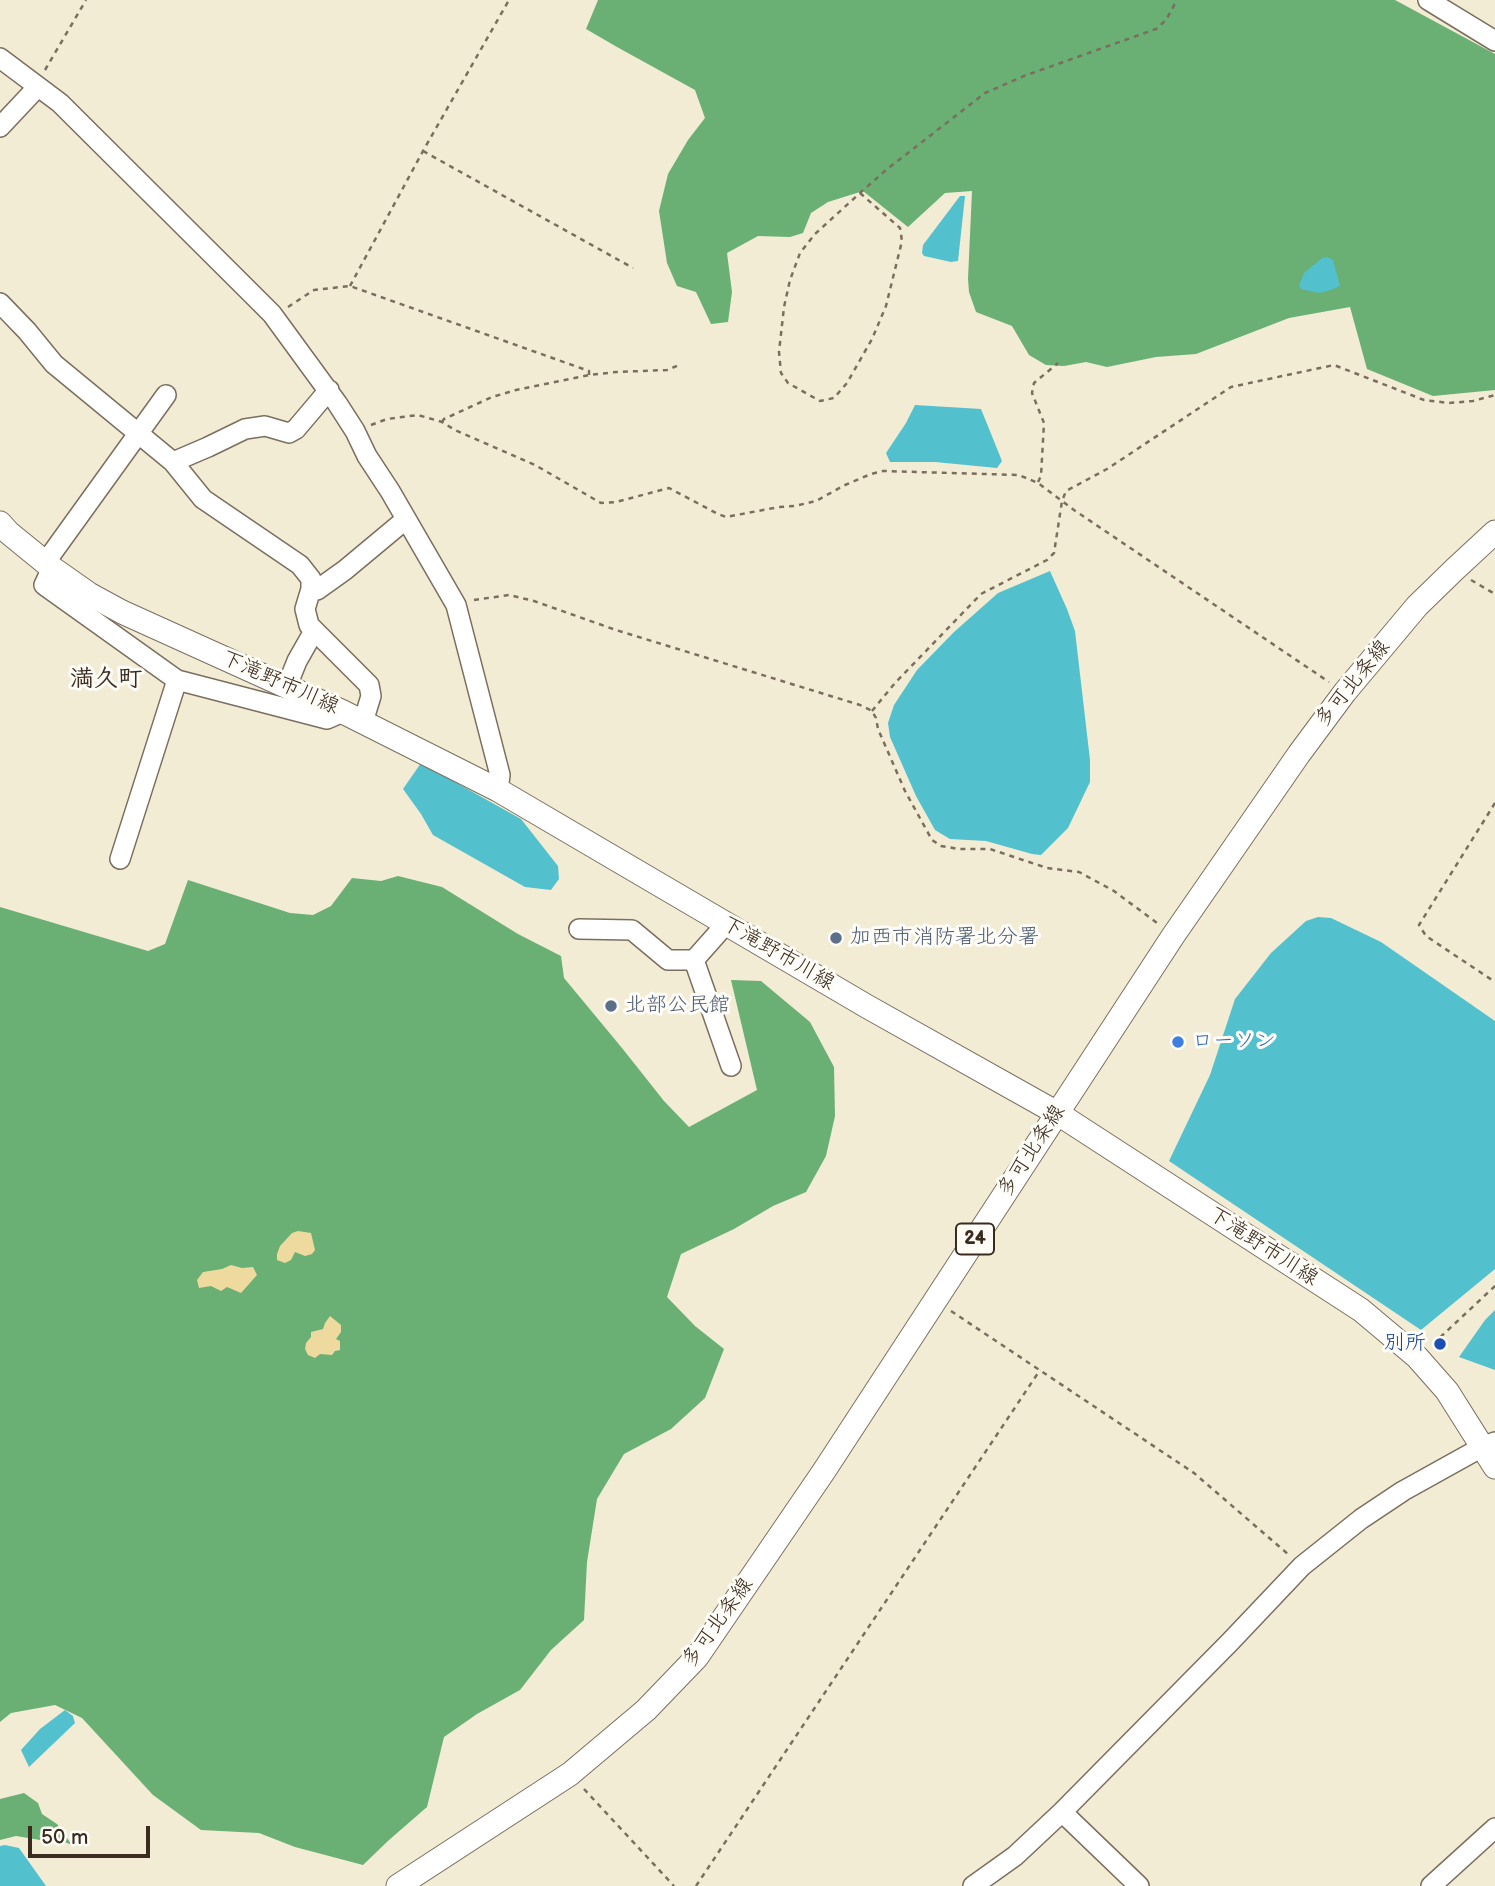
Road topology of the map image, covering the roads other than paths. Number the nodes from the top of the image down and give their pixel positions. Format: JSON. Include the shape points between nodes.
{"nodes":[{"id":1,"x":1428,"y":0,"type":"edge"},
{"id":2,"x":1495,"y":41,"type":"edge"},
{"id":3,"x":0,"y":58,"type":"edge"},
{"id":4,"x":36,"y":85,"type":"junction"},
{"id":5,"x":0,"y":127,"type":"edge"},
{"id":6,"x":0,"y":303,"type":"edge"},
{"id":7,"x":329,"y":390,"type":"junction"},
{"id":8,"x":166,"y":395,"type":"dead end"},
{"id":9,"x":138,"y":433,"type":"junction"},
{"id":10,"x":173,"y":461,"type":"junction"},
{"id":11,"x":405,"y":520,"type":"junction"},
{"id":12,"x":0,"y":523,"type":"edge"},
{"id":13,"x":1495,"y":533,"type":"edge"},
{"id":14,"x":48,"y":565,"type":"junction"},
{"id":15,"x":311,"y":589,"type":"junction"},
{"id":16,"x":314,"y":631,"type":"junction"},
{"id":17,"x":177,"y":680,"type":"junction"},
{"id":18,"x":287,"y":686,"type":"junction"},
{"id":19,"x":353,"y":717,"type":"junction"},
{"id":20,"x":498,"y":790,"type":"junction"},
{"id":21,"x":120,"y":859,"type":"dead end"},
{"id":22,"x":726,"y":923,"type":"junction"},
{"id":23,"x":579,"y":929,"type":"dead end"},
{"id":24,"x":694,"y":960,"type":"junction"},
{"id":25,"x":731,"y":1066,"type":"dead end"},
{"id":26,"x":1057,"y":1113,"type":"junction"},
{"id":27,"x":1489,"y":1444,"type":"edge"},
{"id":28,"x":1495,"y":1467,"type":"edge"},
{"id":29,"x":1062,"y":1812,"type":"junction"},
{"id":30,"x":1495,"y":1828,"type":"edge"},
{"id":31,"x":398,"y":1886,"type":"edge"},
{"id":32,"x":973,"y":1886,"type":"edge"},
{"id":33,"x":1139,"y":1886,"type":"edge"},
{"id":34,"x":1430,"y":1886,"type":"edge"}],
"edges":[{"from":1,"to":2,"type":"street"},
{"from":3,"to":4,"type":"street"},
{"from":4,"to":5,"type":"street"},
{"from":4,"to":7,"type":"street","via":[[60,103],[272,314]]},
{"from":6,"to":9,"type":"street","via":[[54,364]]},
{"from":7,"to":10,"type":"street","via":[[289,433],[265,426],[245,429]]},
{"from":7,"to":11,"type":"street"},
{"from":8,"to":9,"type":"street"},
{"from":9,"to":10,"type":"street"},
{"from":9,"to":14,"type":"street"},
{"from":10,"to":15,"type":"street","via":[[203,499],[300,565],[311,579]]},
{"from":11,"to":15,"type":"street","via":[[345,570],[317,590]]},
{"from":11,"to":20,"type":"street","via":[[456,605],[500,775]]},
{"from":12,"to":14,"type":"main road","name":"下滝野市川線"},
{"from":13,"to":26,"type":"main road","name":"多可北条線","number":"24","via":[[1418,606],[1298,754]]},
{"from":14,"to":17,"type":"street","via":[[44,585]]},
{"from":14,"to":18,"type":"main road","name":"下滝野市川線","via":[[122,612]]},
{"from":15,"to":16,"type":"street","via":[[305,609]]},
{"from":16,"to":18,"type":"street"},
{"from":16,"to":19,"type":"street","via":[[369,685],[371,696]]},
{"from":17,"to":19,"type":"street","via":[[327,719]]},
{"from":17,"to":21,"type":"street"},
{"from":18,"to":19,"type":"main road","name":"下滝野市川線"},
{"from":19,"to":20,"type":"main road","name":"下滝野市川線"},
{"from":20,"to":22,"type":"main road","name":"下滝野市川線"},
{"from":22,"to":24,"type":"street"},
{"from":22,"to":26,"type":"main road","name":"下滝野市川線"},
{"from":23,"to":24,"type":"street","via":[[632,930],[668,960]]},
{"from":24,"to":25,"type":"street"},
{"from":26,"to":27,"type":"main road","name":"下滝野市川線","via":[[1361,1310],[1417,1357]]},
{"from":26,"to":31,"type":"main road","name":"多可北条線","number":"24","via":[[697,1657],[646,1710],[570,1774]]},
{"from":27,"to":28,"type":"main road","name":"下滝野市川線"},
{"from":27,"to":29,"type":"street","via":[[1403,1491],[1302,1566]]},
{"from":29,"to":32,"type":"street","via":[[1015,1856]]},
{"from":29,"to":33,"type":"street"},
{"from":30,"to":34,"type":"street"}]}
